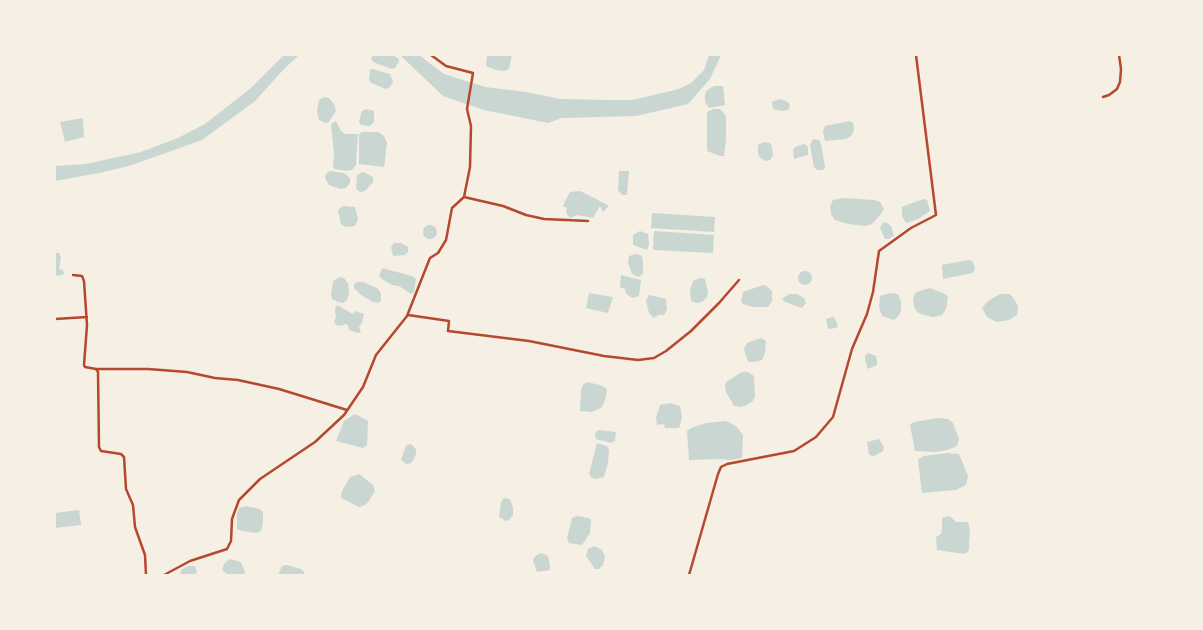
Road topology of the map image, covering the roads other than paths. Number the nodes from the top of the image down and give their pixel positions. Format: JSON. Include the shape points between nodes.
{"nodes":[{"id":1,"x":431,"y":55,"type":"edge"},
{"id":2,"x":916,"y":55,"type":"edge"},
{"id":3,"x":1119,"y":55,"type":"edge"},
{"id":4,"x":1103,"y":97,"type":"dead end"},
{"id":5,"x":464,"y":197,"type":"junction"},
{"id":6,"x":588,"y":221,"type":"dead end"},
{"id":7,"x":73,"y":275,"type":"dead end"},
{"id":8,"x":739,"y":280,"type":"dead end"},
{"id":9,"x":408,"y":314,"type":"junction"},
{"id":10,"x":86,"y":317,"type":"junction"},
{"id":11,"x":55,"y":320,"type":"edge"},
{"id":12,"x":96,"y":369,"type":"junction"},
{"id":13,"x":348,"y":411,"type":"junction"},
{"id":14,"x":146,"y":575,"type":"edge"},
{"id":15,"x":164,"y":575,"type":"edge"},
{"id":16,"x":689,"y":575,"type":"edge"}],
"edges":[{"from":1,"to":5,"type":"street","via":[[446,66],[473,73],[467,109],[471,126],[470,166]]},
{"from":2,"to":16,"type":"street","via":[[936,214],[879,251],[873,292],[852,349],[833,417],[816,437],[794,451],[722,467]]},
{"from":3,"to":4,"type":"street","via":[[1120,82],[1117,89]]},
{"from":5,"to":6,"type":"street","via":[[544,219]]},
{"from":5,"to":9,"type":"street","via":[[452,208],[446,240],[438,253],[430,258]]},
{"from":7,"to":10,"type":"street","via":[[82,276],[84,281]]},
{"from":8,"to":9,"type":"street","via":[[685,336],[654,358],[638,360],[448,331],[449,321]]},
{"from":9,"to":13,"type":"street","via":[[376,356]]},
{"from":10,"to":11,"type":"street"},
{"from":10,"to":12,"type":"street","via":[[84,365]]},
{"from":12,"to":13,"type":"street","via":[[187,372],[238,380]]},
{"from":12,"to":14,"type":"street","via":[[99,447],[101,451],[124,457],[126,489],[145,555]]},
{"from":13,"to":15,"type":"street","via":[[315,442],[260,479],[240,500],[232,519],[231,541],[227,549],[190,561]]}]}
